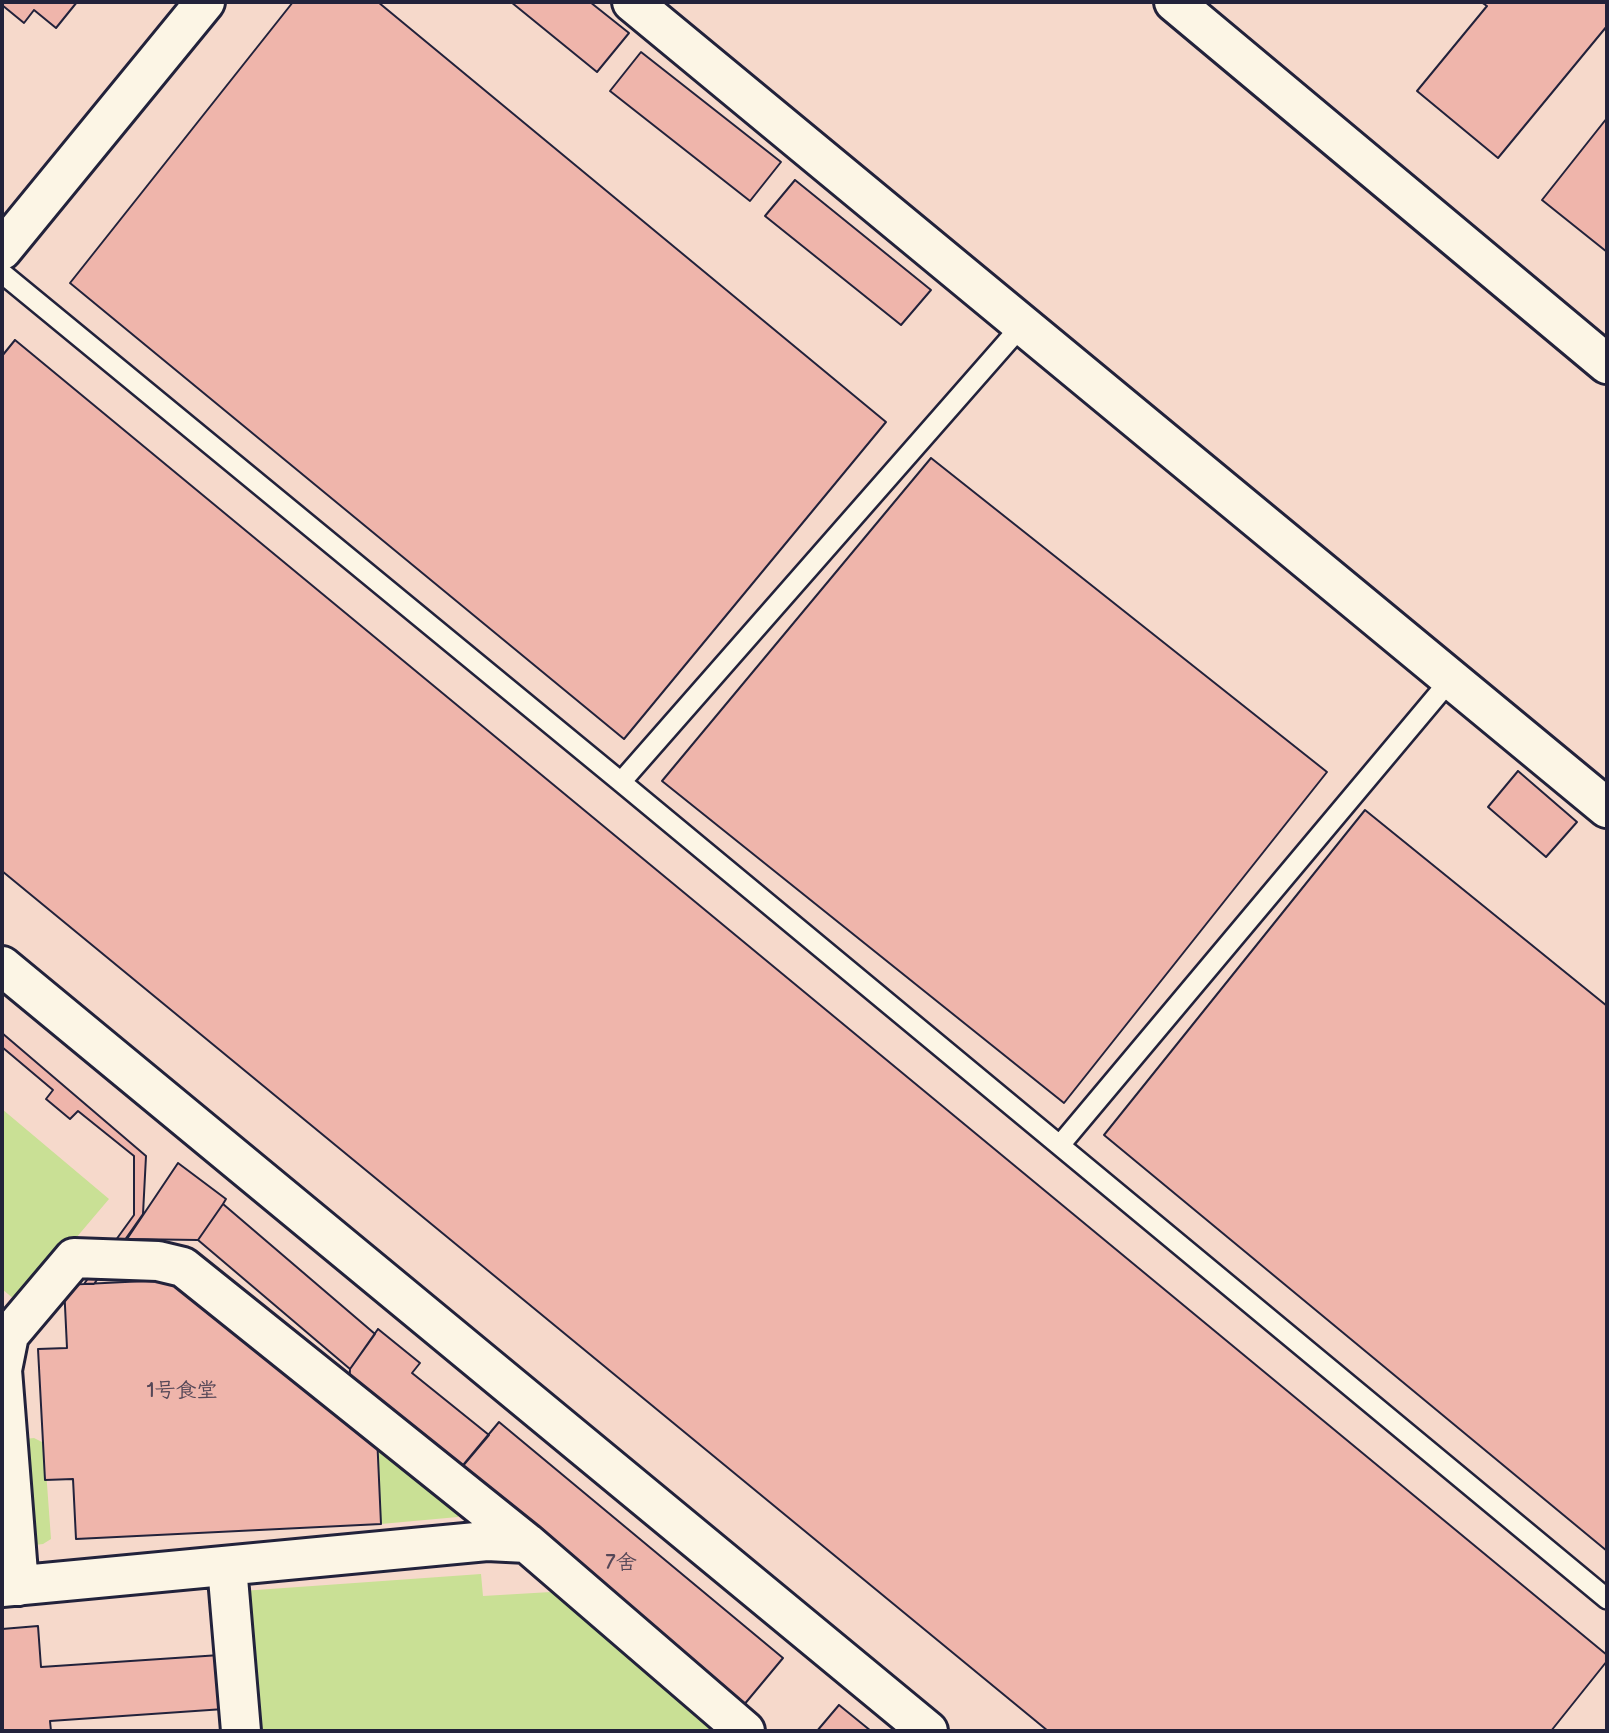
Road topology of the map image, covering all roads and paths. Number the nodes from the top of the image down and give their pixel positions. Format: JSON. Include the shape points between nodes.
{"nodes":[{"id":1,"x":205,"y":2,"type":"edge"},
{"id":2,"x":632,"y":2,"type":"edge"},
{"id":3,"x":1174,"y":2,"type":"edge"},
{"id":4,"x":2,"y":250,"type":"edge"},
{"id":5,"x":2,"y":273,"type":"edge"},
{"id":6,"x":1023,"y":324,"type":"junction"},
{"id":7,"x":1607,"y":364,"type":"edge"},
{"id":8,"x":1451,"y":679,"type":"junction"},
{"id":9,"x":621,"y":782,"type":"junction"},
{"id":10,"x":1607,"y":808,"type":"edge"},
{"id":11,"x":2,"y":966,"type":"edge"},
{"id":12,"x":1060,"y":1145,"type":"junction"},
{"id":13,"x":527,"y":1543,"type":"junction"},
{"id":14,"x":227,"y":1566,"type":"junction"},
{"id":15,"x":10,"y":1586,"type":"edge"},
{"id":16,"x":1607,"y":1599,"type":"edge"},
{"id":17,"x":241,"y":1731,"type":"edge"},
{"id":18,"x":745,"y":1731,"type":"edge"},
{"id":19,"x":928,"y":1731,"type":"edge"}],
"edges":[{"from":1,"to":4,"type":"street"},
{"from":2,"to":6,"type":"street"},
{"from":3,"to":7,"type":"street"},
{"from":5,"to":9,"type":"lane"},
{"from":6,"to":8,"type":"street"},
{"from":6,"to":9,"type":"lane"},
{"from":8,"to":10,"type":"street"},
{"from":8,"to":12,"type":"lane"},
{"from":9,"to":12,"type":"lane"},
{"from":11,"to":19,"type":"street"},
{"from":12,"to":16,"type":"lane"},
{"from":13,"to":14,"type":"street","via":[[487,1541]]},
{"from":13,"to":15,"type":"street","via":[[183,1268],[159,1261],[74,1258],[9,1335],[2,1370]]},
{"from":13,"to":18,"type":"street"},
{"from":14,"to":15,"type":"street"},
{"from":14,"to":17,"type":"street"}]}
